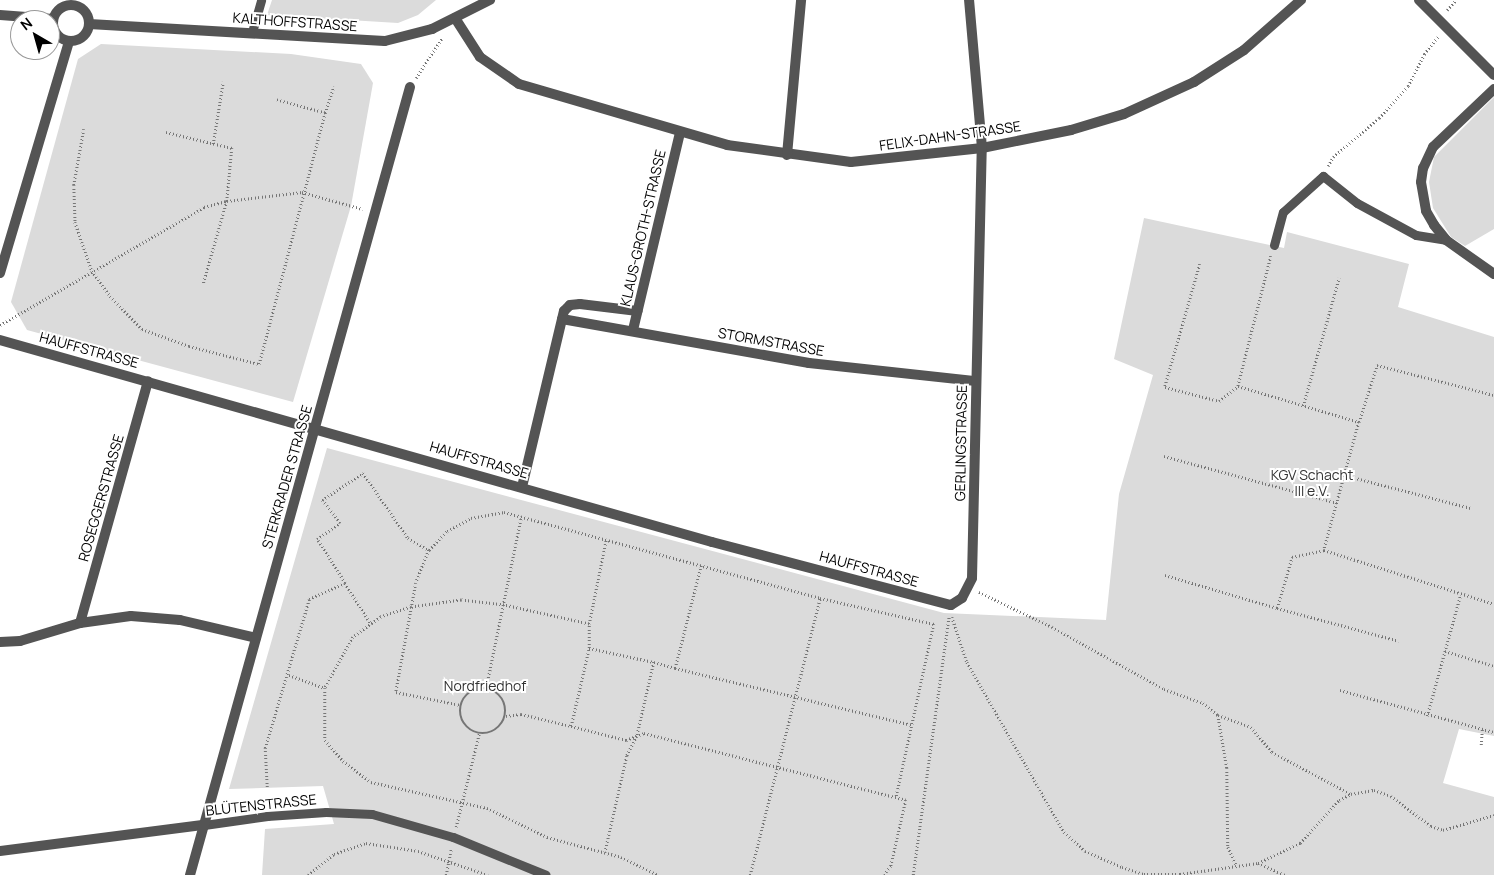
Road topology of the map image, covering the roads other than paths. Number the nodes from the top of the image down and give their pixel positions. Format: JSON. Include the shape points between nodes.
{"nodes":[{"id":1,"x":261,"y":0,"type":"edge"},
{"id":2,"x":490,"y":0,"type":"edge"},
{"id":3,"x":801,"y":0,"type":"edge"},
{"id":4,"x":969,"y":0,"type":"edge"},
{"id":5,"x":1301,"y":0,"type":"edge"},
{"id":6,"x":1419,"y":0,"type":"edge"},
{"id":7,"x":77,"y":3,"type":"edge"},
{"id":8,"x":58,"y":10,"type":"edge"},
{"id":9,"x":455,"y":18,"type":"junction"},
{"id":10,"x":89,"y":24,"type":"junction"},
{"id":11,"x":252,"y":32,"type":"junction"},
{"id":12,"x":60,"y":37,"type":"edge"},
{"id":13,"x":68,"y":41,"type":"junction"},
{"id":14,"x":1494,"y":75,"type":"edge"},
{"id":15,"x":410,"y":87,"type":"road end"},
{"id":16,"x":1494,"y":89,"type":"edge"},
{"id":17,"x":680,"y":132,"type":"junction"},
{"id":18,"x":982,"y":148,"type":"junction"},
{"id":19,"x":787,"y":155,"type":"junction"},
{"id":20,"x":1446,"y":240,"type":"junction"},
{"id":21,"x":1274,"y":245,"type":"road end"},
{"id":22,"x":0,"y":273,"type":"edge"},
{"id":23,"x":1494,"y":274,"type":"edge"},
{"id":24,"x":638,"y":311,"type":"junction"},
{"id":25,"x":562,"y":319,"type":"junction"},
{"id":26,"x":633,"y":330,"type":"junction"},
{"id":27,"x":0,"y":340,"type":"edge"},
{"id":28,"x":148,"y":381,"type":"junction"},
{"id":29,"x":976,"y":381,"type":"junction"},
{"id":30,"x":315,"y":428,"type":"junction"},
{"id":31,"x":522,"y":487,"type":"junction"},
{"id":32,"x":950,"y":608,"type":"joint"},
{"id":33,"x":80,"y":623,"type":"junction"},
{"id":34,"x":256,"y":638,"type":"junction"},
{"id":35,"x":0,"y":642,"type":"edge"},
{"id":36,"x":204,"y":825,"type":"junction"},
{"id":37,"x":0,"y":851,"type":"edge"},
{"id":38,"x":190,"y":875,"type":"edge"},
{"id":39,"x":546,"y":875,"type":"edge"}],
"edges":[{"from":1,"to":11,"type":"lane"},
{"from":2,"to":9,"type":"street","name":"KALTHOFFSTRASSE"},
{"from":3,"to":19,"type":"street"},
{"from":4,"to":18,"type":"street","name":"GERLINGSTRASSE"},
{"from":5,"to":18,"type":"street","name":"FELIX-DAHN-STRASSE","via":[[1244,50],[1194,82],[1124,114],[1071,130]]},
{"from":6,"to":14,"type":"street"},
{"from":7,"to":8,"type":"street"},
{"from":7,"to":10,"type":"street","via":[[86,13]]},
{"from":9,"to":11,"type":"street","name":"KALTHOFFSTRASSE","via":[[432,29],[385,41]]},
{"from":9,"to":17,"type":"street","name":"FELIX-DAHN-STRASSE","via":[[480,57],[519,84]]},
{"from":10,"to":11,"type":"street","name":"KALTHOFFSTRASSE"},
{"from":10,"to":13,"type":"street","via":[[84,35]]},
{"from":12,"to":13,"type":"street"},
{"from":13,"to":22,"type":"street"},
{"from":15,"to":30,"type":"street","name":"STERKRADER STRASSE"},
{"from":16,"to":20,"type":"street","via":[[1445,133],[1433,147],[1423,168],[1421,182],[1426,211]]},
{"from":17,"to":19,"type":"street","name":"FELIX-DAHN-STRASSE","via":[[727,145]]},
{"from":17,"to":24,"type":"street","name":"KLAUS-GROTH-STRASSE"},
{"from":18,"to":19,"type":"street","name":"FELIX-DAHN-STRASSE","via":[[851,162]]},
{"from":18,"to":29,"type":"street","name":"GERLINGSTRASSE"},
{"from":20,"to":21,"type":"lane","via":[[1416,235],[1357,203],[1323,176],[1283,212]]},
{"from":20,"to":23,"type":"street"},
{"from":24,"to":25,"type":"street","via":[[570,305]]},
{"from":24,"to":26,"type":"street","name":"KLAUS-GROTH-STRASSE"},
{"from":25,"to":26,"type":"street","name":"STORMSTRASSE"},
{"from":25,"to":31,"type":"street"},
{"from":26,"to":29,"type":"street","name":"STORMSTRASSE","via":[[809,363]]},
{"from":27,"to":28,"type":"street","name":"HAUFFSTRASSE"},
{"from":28,"to":30,"type":"street","name":"HAUFFSTRASSE"},
{"from":28,"to":33,"type":"street","name":"ROSEGGERSTRASSE"},
{"from":29,"to":32,"type":"street","name":"GERLINGSTRASSE","via":[[972,578],[962,598]]},
{"from":30,"to":31,"type":"street","name":"HAUFFSTRASSE"},
{"from":30,"to":34,"type":"street","name":"STERKRADER STRASSE"},
{"from":31,"to":32,"type":"street","name":"HAUFFSTRASSE"},
{"from":33,"to":34,"type":"street","via":[[131,616],[180,620]]},
{"from":33,"to":35,"type":"street","via":[[20,641]]},
{"from":34,"to":36,"type":"street","name":"STERKRADER STRASSE"},
{"from":36,"to":37,"type":"street","name":"BLÜTENSTRASSE"},
{"from":36,"to":38,"type":"street","name":"STERKRADER STRASSE"},
{"from":36,"to":39,"type":"lane","name":"BLÜTENSTRASSE","via":[[326,812],[382,816],[453,837]]}]}
